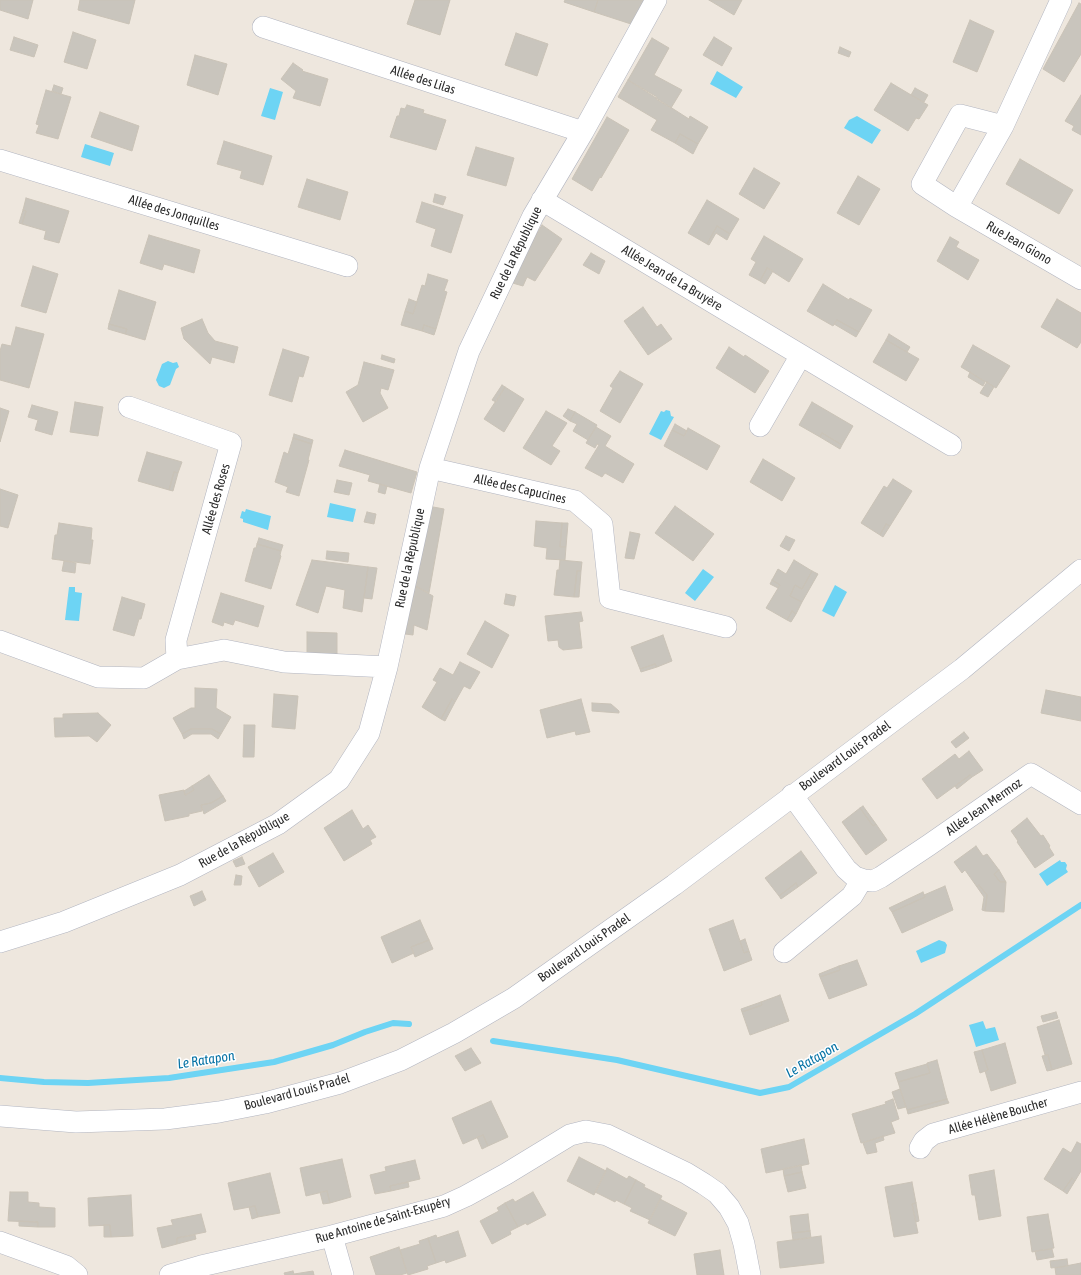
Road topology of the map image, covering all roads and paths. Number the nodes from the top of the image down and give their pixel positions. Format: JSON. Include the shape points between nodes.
{"nodes":[{"id":1,"x":656,"y":0,"type":"edge"},
{"id":2,"x":1061,"y":0,"type":"edge"},
{"id":3,"x":262,"y":27,"type":"dead end"},
{"id":4,"x":1003,"y":126,"type":"junction"},
{"id":5,"x":583,"y":132,"type":"junction"},
{"id":6,"x":0,"y":160,"type":"edge"},
{"id":7,"x":542,"y":200,"type":"junction"},
{"id":8,"x":957,"y":207,"type":"junction"},
{"id":9,"x":347,"y":266,"type":"dead end"},
{"id":10,"x":1081,"y":279,"type":"edge"},
{"id":11,"x":801,"y":355,"type":"junction"},
{"id":12,"x":129,"y":407,"type":"dead end"},
{"id":13,"x":760,"y":426,"type":"dead end"},
{"id":14,"x":951,"y":445,"type":"dead end"},
{"id":15,"x":430,"y":468,"type":"junction"},
{"id":16,"x":1081,"y":570,"type":"edge"},
{"id":17,"x":726,"y":627,"type":"dead end"},
{"id":18,"x":0,"y":641,"type":"edge"},
{"id":19,"x":177,"y":659,"type":"junction"},
{"id":20,"x":387,"y":667,"type":"junction"},
{"id":21,"x":792,"y":795,"type":"junction"},
{"id":22,"x":1081,"y":804,"type":"edge"},
{"id":23,"x":860,"y":879,"type":"junction"},
{"id":24,"x":0,"y":942,"type":"edge"},
{"id":25,"x":784,"y":952,"type":"dead end"},
{"id":26,"x":1081,"y":1092,"type":"edge"},
{"id":27,"x":0,"y":1116,"type":"edge"},
{"id":28,"x":920,"y":1148,"type":"dead end"},
{"id":29,"x":332,"y":1236,"type":"junction"},
{"id":30,"x":0,"y":1242,"type":"edge"},
{"id":31,"x":77,"y":1275,"type":"edge"},
{"id":32,"x":170,"y":1275,"type":"edge"},
{"id":33,"x":343,"y":1275,"type":"edge"},
{"id":34,"x":750,"y":1275,"type":"edge"}],
"edges":[{"from":1,"to":5,"type":"street","name":"Rue de la République"},
{"from":2,"to":4,"type":"street"},
{"from":3,"to":5,"type":"street","name":"Allée des Lilas"},
{"from":4,"to":8,"type":"street"},
{"from":4,"to":8,"type":"street","name":"Rue Jean Giono","via":[[960,115],[922,184]]},
{"from":5,"to":7,"type":"street","name":"Rue de la République"},
{"from":6,"to":9,"type":"street","name":"Allée des Jonquilles"},
{"from":7,"to":11,"type":"street","name":"Allée Jean de La Bruyère"},
{"from":7,"to":15,"type":"street","name":"Rue de la République","via":[[469,351]]},
{"from":8,"to":10,"type":"street","name":"Rue Jean Giono"},
{"from":11,"to":13,"type":"street"},
{"from":11,"to":14,"type":"street","name":"Allée Jean de La Bruyère"},
{"from":12,"to":19,"type":"street","name":"Allée des Roses","via":[[231,443],[176,640]]},
{"from":15,"to":17,"type":"street","name":"Allée des Capucines","via":[[575,502],[602,524],[610,598]]},
{"from":15,"to":20,"type":"street","name":"Rue de la République"},
{"from":16,"to":21,"type":"street","name":"Boulevard Louis Pradel","via":[[962,669]]},
{"from":18,"to":19,"type":"street","via":[[98,677],[144,678]]},
{"from":19,"to":20,"type":"street","via":[[224,650],[284,662]]},
{"from":20,"to":24,"type":"street","name":"Rue de la République","via":[[369,733],[339,780],[278,824],[180,875],[64,922]]},
{"from":21,"to":23,"type":"street","via":[[846,869]]},
{"from":21,"to":27,"type":"street","name":"Boulevard Louis Pradel","via":[[674,884],[514,998],[401,1060],[340,1083],[219,1112],[165,1119],[76,1122]]},
{"from":22,"to":23,"type":"street","name":"Allée Jean Mermoz","via":[[1031,774],[881,877],[873,881]]},
{"from":23,"to":25,"type":"street","via":[[852,896]]},
{"from":26,"to":28,"type":"street","name":"Allée Hélène Boucher","via":[[933,1134]]},
{"from":29,"to":32,"type":"street","name":"Rue Antoine de Saint-Exupéry"},
{"from":29,"to":33,"type":"street"},
{"from":29,"to":34,"type":"street","name":"Rue Antoine de Saint-Exupéry","via":[[444,1206],[506,1174],[570,1135],[586,1131],[607,1136],[679,1170],[717,1193],[738,1223]]},
{"from":30,"to":31,"type":"street","via":[[66,1266]]}]}
